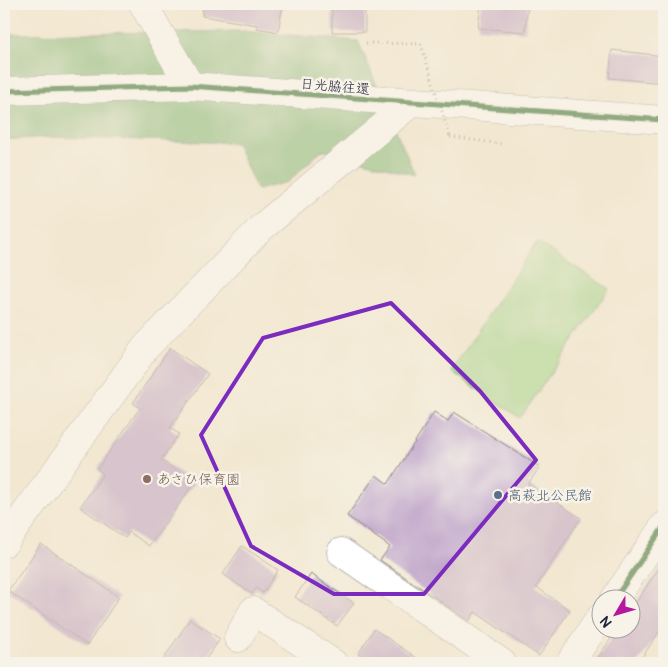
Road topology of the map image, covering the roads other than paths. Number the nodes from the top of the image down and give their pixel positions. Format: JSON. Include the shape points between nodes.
{"nodes":[{"id":1,"x":144,"y":4,"type":"edge"},
{"id":2,"x":190,"y":86,"type":"junction"},
{"id":3,"x":4,"y":91,"type":"edge"},
{"id":4,"x":411,"y":103,"type":"junction"},
{"id":5,"x":664,"y":120,"type":"edge"},
{"id":6,"x":664,"y":526,"type":"edge"},
{"id":7,"x":4,"y":543,"type":"edge"},
{"id":8,"x":341,"y":552,"type":"dead end"},
{"id":9,"x":621,"y":590,"type":"edge"},
{"id":10,"x":590,"y":633,"type":"edge"},
{"id":11,"x":238,"y":638,"type":"dead end"},
{"id":12,"x":333,"y":663,"type":"edge"},
{"id":13,"x":502,"y":663,"type":"edge"},
{"id":14,"x":570,"y":663,"type":"edge"}],
"edges":[{"from":1,"to":2,"type":"street"},
{"from":2,"to":3,"type":"street","name":"日光脇往還"},
{"from":2,"to":4,"type":"street","name":"日光脇往還"},
{"from":4,"to":5,"type":"street","name":"日光脇往還"},
{"from":4,"to":7,"type":"street","via":[[261,228],[146,347]]},
{"from":6,"to":9,"type":"street"},
{"from":8,"to":13,"type":"street"},
{"from":10,"to":14,"type":"street"},
{"from":11,"to":12,"type":"street","via":[[253,611]]}]}
